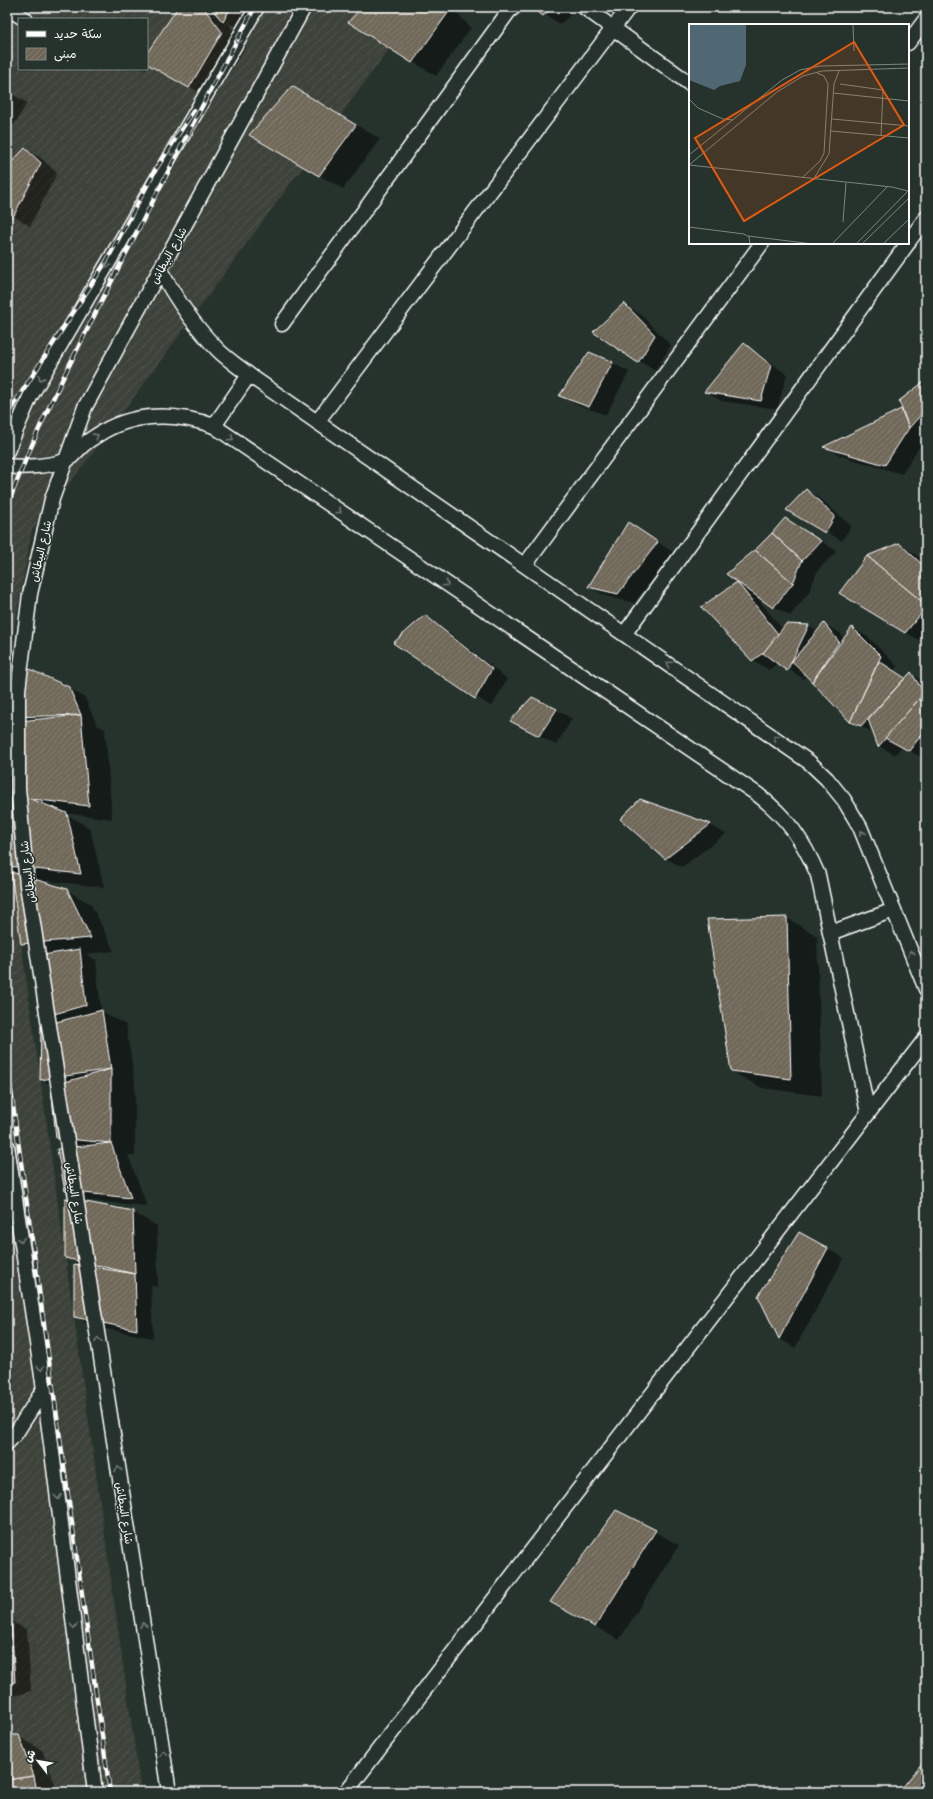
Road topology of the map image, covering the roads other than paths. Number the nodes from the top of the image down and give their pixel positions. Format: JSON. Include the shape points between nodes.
{"nodes":[{"id":1,"x":257,"y":7,"type":"edge"},
{"id":2,"x":304,"y":7,"type":"edge"},
{"id":3,"x":514,"y":7,"type":"edge"},
{"id":4,"x":584,"y":7,"type":"edge"},
{"id":5,"x":629,"y":7,"type":"edge"},
{"id":6,"x":7,"y":8,"type":"edge"},
{"id":7,"x":23,"y":18,"type":"edge"},
{"id":8,"x":926,"y":19,"type":"edge"},
{"id":9,"x":613,"y":28,"type":"junction"},
{"id":10,"x":909,"y":42,"type":"edge"},
{"id":11,"x":689,"y":83,"type":"edge"},
{"id":12,"x":926,"y":218,"type":"edge"},
{"id":13,"x":909,"y":242,"type":"edge"},
{"id":14,"x":761,"y":244,"type":"edge"},
{"id":15,"x":907,"y":244,"type":"edge"},
{"id":16,"x":160,"y":270,"type":"junction"},
{"id":17,"x":282,"y":324,"type":"dead end"},
{"id":18,"x":249,"y":375,"type":"junction"},
{"id":19,"x":317,"y":422,"type":"junction"},
{"id":20,"x":214,"y":426,"type":"junction"},
{"id":21,"x":7,"y":451,"type":"edge"},
{"id":22,"x":66,"y":461,"type":"junction"},
{"id":23,"x":7,"y":466,"type":"edge"},
{"id":24,"x":525,"y":565,"type":"junction"},
{"id":25,"x":624,"y":633,"type":"junction"},
{"id":26,"x":894,"y":910,"type":"junction"},
{"id":27,"x":830,"y":933,"type":"junction"},
{"id":28,"x":926,"y":989,"type":"edge"},
{"id":29,"x":926,"y":1038,"type":"edge"},
{"id":30,"x":868,"y":1113,"type":"junction"},
{"id":31,"x":7,"y":1146,"type":"edge"},
{"id":32,"x":44,"y":1389,"type":"junction"},
{"id":33,"x":7,"y":1443,"type":"edge"},
{"id":34,"x":95,"y":1792,"type":"edge"},
{"id":35,"x":169,"y":1792,"type":"edge"},
{"id":36,"x":346,"y":1792,"type":"edge"}],
"edges":[{"from":1,"to":21,"type":"lane","one_way":true,"via":[[30,397]]},
{"from":2,"to":16,"type":"lane","name":"شارع البيطاش"},
{"from":3,"to":17,"type":"lane","via":[[508,11]]},
{"from":4,"to":9,"type":"lane"},
{"from":5,"to":9,"type":"lane"},
{"from":6,"to":7,"type":"lane"},
{"from":8,"to":10,"type":"lane"},
{"from":9,"to":11,"type":"lane"},
{"from":9,"to":19,"type":"lane"},
{"from":12,"to":13,"type":"lane"},
{"from":14,"to":24,"type":"lane"},
{"from":15,"to":25,"type":"lane"},
{"from":16,"to":18,"type":"lane","via":[[176,299],[196,326],[219,351]]},
{"from":16,"to":22,"type":"lane","name":"شارع البيطاش","via":[[85,406]]},
{"from":18,"to":19,"type":"lane"},
{"from":18,"to":20,"type":"lane"},
{"from":19,"to":24,"type":"lane"},
{"from":22,"to":20,"type":"lane","one_way":true,"via":[[97,435],[134,419],[175,416]]},
{"from":20,"to":27,"type":"lane","one_way":true,"via":[[772,806],[792,828],[809,853],[818,875]]},
{"from":22,"to":23,"type":"lane","via":[[22,468]]},
{"from":35,"to":22,"type":"lane","name":"شارع البيطاش","one_way":true,"via":[[27,885],[18,788],[18,690],[30,594],[52,499]]},
{"from":24,"to":25,"type":"lane"},
{"from":26,"to":25,"type":"lane","one_way":true,"via":[[860,827],[844,800],[827,779],[790,748]]},
{"from":26,"to":27,"type":"lane"},
{"from":28,"to":26,"type":"lane","one_way":true},
{"from":27,"to":30,"type":"lane"},
{"from":29,"to":30,"type":"lane"},
{"from":30,"to":36,"type":"lane"},
{"from":31,"to":32,"type":"lane","one_way":true},
{"from":32,"to":33,"type":"lane"},
{"from":32,"to":34,"type":"lane","one_way":true}]}
